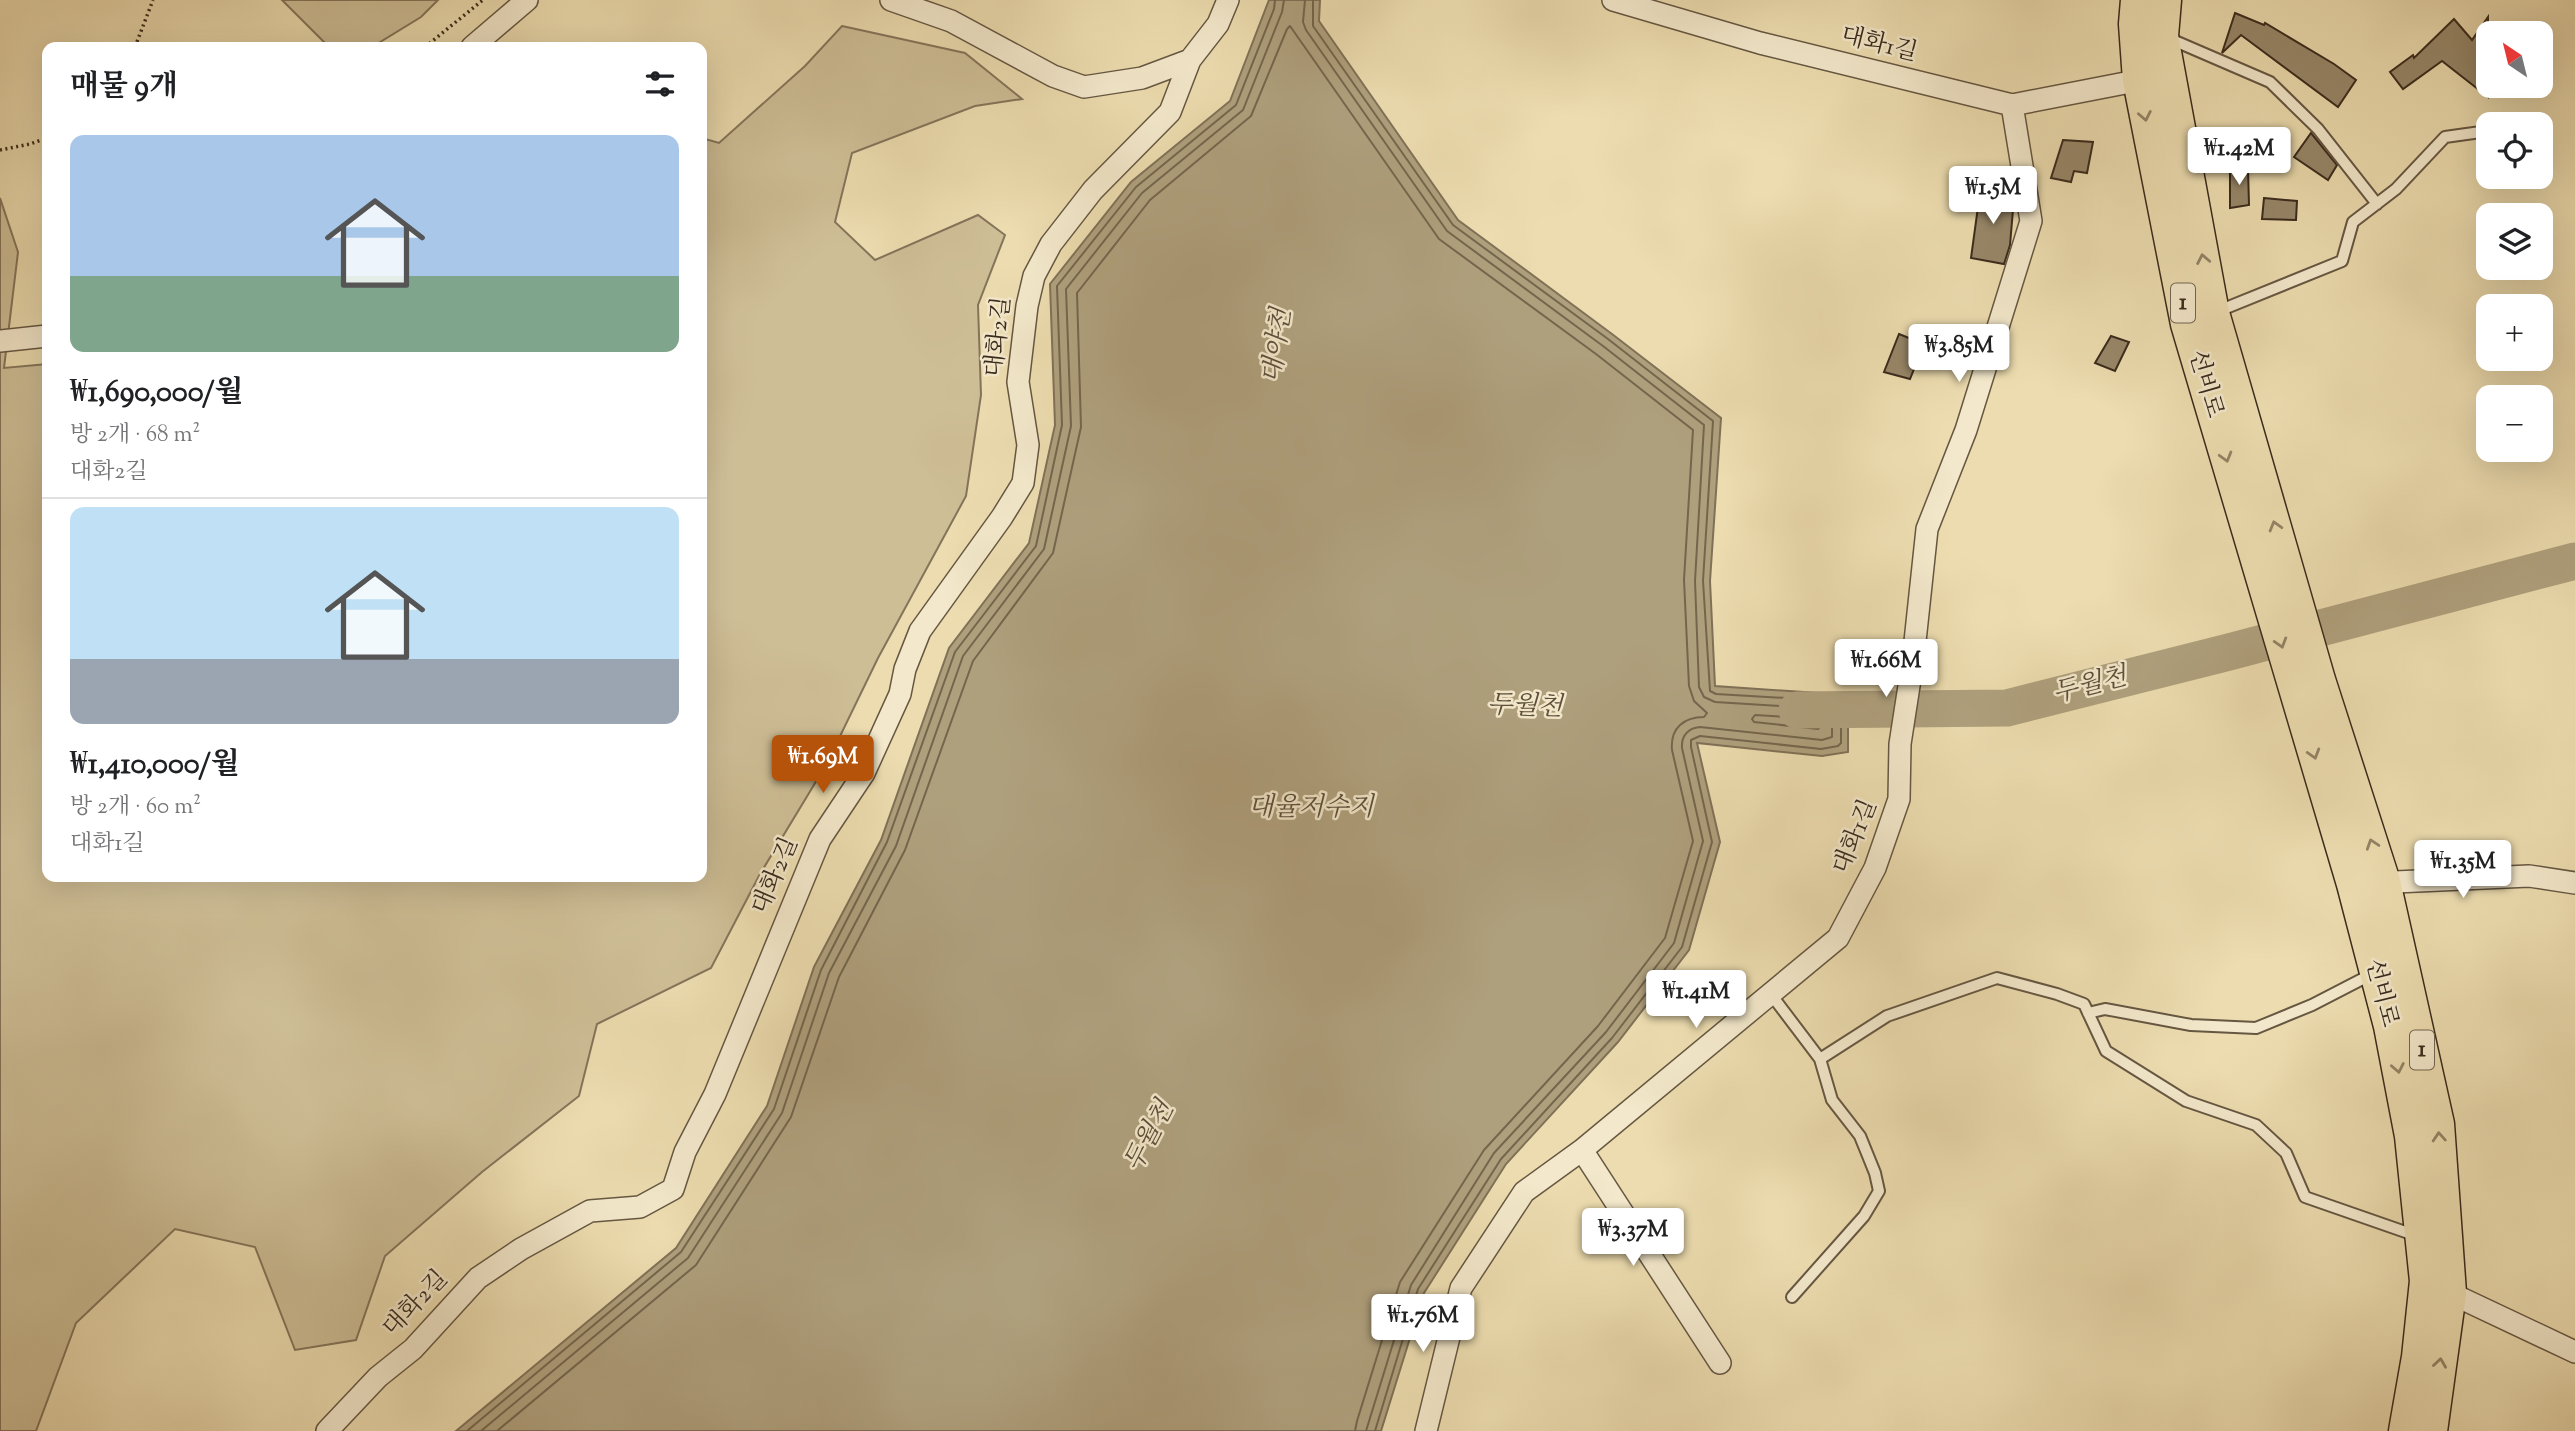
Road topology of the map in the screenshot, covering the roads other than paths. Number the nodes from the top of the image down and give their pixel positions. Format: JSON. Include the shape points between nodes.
{"nodes":[{"id":1,"x":527,"y":0,"type":"edge"},
{"id":2,"x":891,"y":0,"type":"edge"},
{"id":3,"x":1227,"y":0,"type":"edge"},
{"id":4,"x":1613,"y":0,"type":"edge"},
{"id":5,"x":2137,"y":0,"type":"edge"},
{"id":6,"x":2165,"y":0,"type":"edge"},
{"id":7,"x":2162,"y":36,"type":"junction"},
{"id":8,"x":478,"y":42,"type":"edge"},
{"id":9,"x":1190,"y":60,"type":"junction"},
{"id":10,"x":2154,"y":78,"type":"junction"},
{"id":11,"x":2012,"y":105,"type":"junction"},
{"id":12,"x":2476,"y":133,"type":"edge"},
{"id":13,"x":2376,"y":204,"type":"junction"},
{"id":14,"x":2214,"y":313,"type":"junction"},
{"id":15,"x":42,"y":337,"type":"edge"},
{"id":16,"x":0,"y":341,"type":"edge"},
{"id":17,"x":2281,"y":595,"type":"junction"},
{"id":18,"x":2307,"y":684,"type":"junction"},
{"id":19,"x":2384,"y":882,"type":"junction"},
{"id":20,"x":2575,"y":883,"type":"edge"},
{"id":21,"x":2353,"y":884,"type":"junction"},
{"id":22,"x":2376,"y":972,"type":"junction"},
{"id":23,"x":1770,"y":993,"type":"junction"},
{"id":24,"x":2088,"y":1013,"type":"junction"},
{"id":25,"x":1821,"y":1059,"type":"junction"},
{"id":26,"x":1582,"y":1150,"type":"junction"},
{"id":27,"x":2423,"y":1238,"type":"junction"},
{"id":28,"x":2450,"y":1293,"type":"junction"},
{"id":29,"x":1792,"y":1297,"type":"dead end"},
{"id":30,"x":2575,"y":1352,"type":"edge"},
{"id":31,"x":1720,"y":1363,"type":"dead end"},
{"id":32,"x":327,"y":1431,"type":"edge"},
{"id":33,"x":1426,"y":1431,"type":"edge"},
{"id":34,"x":2405,"y":1431,"type":"edge"},
{"id":35,"x":2431,"y":1431,"type":"edge"}],
"edges":[{"from":1,"to":8,"type":"street"},
{"from":2,"to":9,"type":"street","via":[[951,21],[1053,76],[1084,87],[1142,78]]},
{"from":3,"to":9,"type":"street","name":"대화2길","via":[[1218,24]]},
{"from":4,"to":11,"type":"street","name":"대화1길","via":[[1760,43]]},
{"from":5,"to":10,"type":"main road","name":"선비로","number":"1","via":[[2134,24]]},
{"from":6,"to":7,"type":"main road","name":"선비로","number":"1"},
{"from":7,"to":10,"type":"main road","name":"선비로","number":"1"},
{"from":7,"to":13,"type":"lane","via":[[2270,82],[2318,129]]},
{"from":9,"to":32,"type":"street","name":"대화2길","via":[[1170,112],[1093,190],[1051,244],[1034,275],[1018,382],[1028,445],[1023,483],[920,631],[900,694],[864,773],[820,839],[673,1189],[640,1207],[590,1211],[478,1278],[413,1349],[378,1377]]},
{"from":10,"to":11,"type":"street","name":"대화1길"},
{"from":14,"to":10,"type":"main road","name":"선비로","number":"1","one_way":true},
{"from":10,"to":17,"type":"main road","name":"선비로","number":"1","one_way":true,"via":[[2188,324]]},
{"from":11,"to":23,"type":"street","name":"대화1길","via":[[2031,220],[1966,429],[1927,529],[1900,744],[1899,799],[1875,868],[1838,938]]},
{"from":12,"to":13,"type":"lane","name":"선비로","via":[[2445,137]]},
{"from":13,"to":14,"type":"lane","name":"선비로","via":[[2353,222],[2342,261]]},
{"from":17,"to":14,"type":"main road","name":"선비로","number":"1","one_way":true},
{"from":15,"to":16,"type":"street"},
{"from":17,"to":18,"type":"main road","number":"1"},
{"from":19,"to":18,"type":"main road","name":"선비로","number":"1","one_way":true},
{"from":18,"to":21,"type":"main road","name":"선비로","number":"1","one_way":true},
{"from":19,"to":20,"type":"street","via":[[2529,876]]},
{"from":19,"to":21,"type":"street"},
{"from":28,"to":19,"type":"main road","name":"선비로","number":"1","one_way":true,"via":[[2438,1124]]},
{"from":21,"to":22,"type":"main road","name":"선비로","number":"1"},
{"from":22,"to":24,"type":"lane","via":[[2256,1028],[2191,1025],[2105,1009]]},
{"from":22,"to":27,"type":"main road","name":"선비로","number":"1","one_way":true,"via":[[2411,1136]]},
{"from":23,"to":25,"type":"lane"},
{"from":23,"to":26,"type":"street","name":"대화1길"},
{"from":24,"to":25,"type":"lane","via":[[2084,1004],[2057,993],[1997,978],[1887,1016]]},
{"from":24,"to":27,"type":"lane","via":[[2106,1051],[2186,1101],[2256,1125],[2286,1153],[2305,1197]]},
{"from":25,"to":29,"type":"lane","via":[[1832,1100],[1860,1136],[1879,1191],[1864,1216]]},
{"from":26,"to":31,"type":"street"},
{"from":26,"to":33,"type":"street","name":"대화1길","via":[[1524,1192],[1461,1288]]},
{"from":27,"to":34,"type":"main road","name":"선비로","number":"1","via":[[2426,1281]]},
{"from":28,"to":30,"type":"street"},
{"from":35,"to":28,"type":"main road","name":"선비로","number":"1","one_way":true}]}
